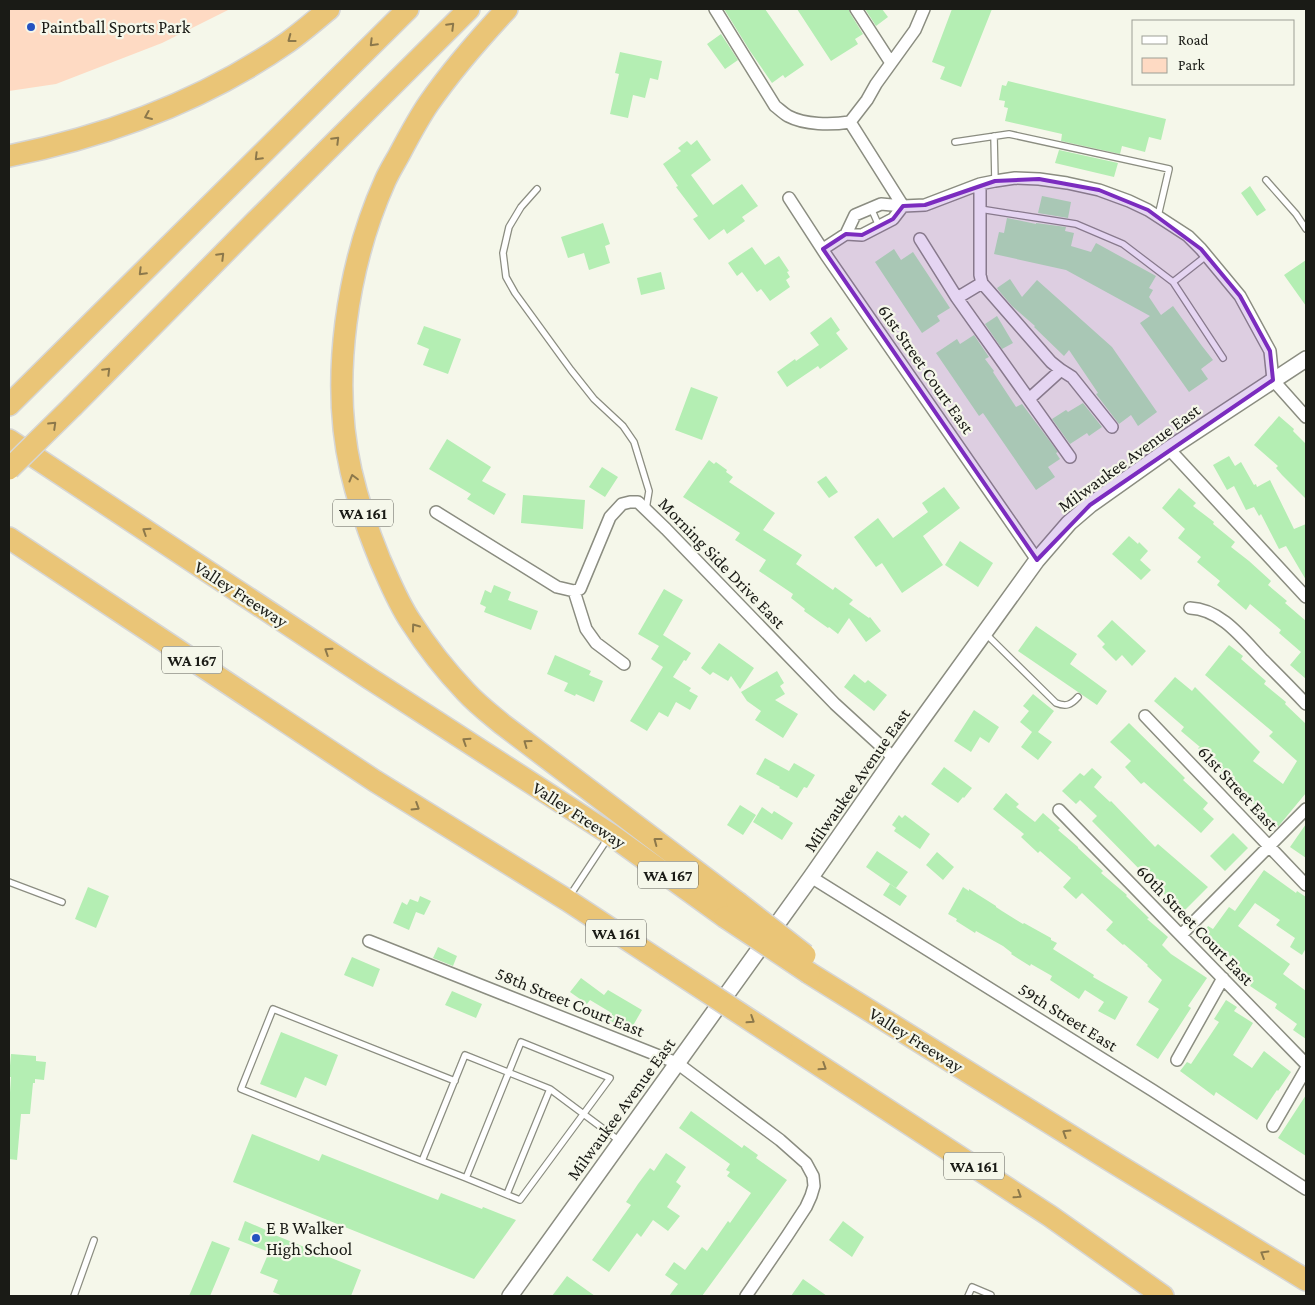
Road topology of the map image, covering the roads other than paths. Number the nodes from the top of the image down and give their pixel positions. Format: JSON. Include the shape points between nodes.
{"nodes":[{"id":1,"x":329,"y":9,"type":"edge"},
{"id":2,"x":408,"y":9,"type":"edge"},
{"id":3,"x":469,"y":9,"type":"edge"},
{"id":4,"x":507,"y":9,"type":"edge"},
{"id":5,"x":715,"y":9,"type":"edge"},
{"id":6,"x":856,"y":9,"type":"edge"},
{"id":7,"x":924,"y":9,"type":"edge"},
{"id":8,"x":892,"y":63,"type":"junction"},
{"id":9,"x":850,"y":122,"type":"junction"},
{"id":10,"x":994,"y":136,"type":"junction"},
{"id":11,"x":955,"y":142,"type":"dead end"},
{"id":12,"x":9,"y":156,"type":"edge"},
{"id":13,"x":1266,"y":180,"type":"dead end"},
{"id":14,"x":995,"y":181,"type":"junction"},
{"id":15,"x":980,"y":184,"type":"junction"},
{"id":16,"x":537,"y":189,"type":"dead end"},
{"id":17,"x":789,"y":198,"type":"dead end"},
{"id":18,"x":902,"y":206,"type":"junction"},
{"id":19,"x":871,"y":208,"type":"junction"},
{"id":20,"x":980,"y":208,"type":"junction"},
{"id":21,"x":1158,"y":216,"type":"junction"},
{"id":22,"x":879,"y":226,"type":"junction"},
{"id":23,"x":1306,"y":229,"type":"edge"},
{"id":24,"x":846,"y":234,"type":"junction"},
{"id":25,"x":920,"y":239,"type":"dead end"},
{"id":26,"x":822,"y":250,"type":"junction"},
{"id":27,"x":1206,"y":256,"type":"junction"},
{"id":28,"x":1173,"y":282,"type":"junction"},
{"id":29,"x":982,"y":283,"type":"junction"},
{"id":30,"x":957,"y":298,"type":"junction"},
{"id":31,"x":1223,"y":358,"type":"dead end"},
{"id":32,"x":1306,"y":359,"type":"edge"},
{"id":33,"x":1061,"y":370,"type":"junction"},
{"id":34,"x":1273,"y":380,"type":"junction"},
{"id":35,"x":1029,"y":399,"type":"junction"},
{"id":36,"x":9,"y":405,"type":"edge"},
{"id":37,"x":1306,"y":417,"type":"edge"},
{"id":38,"x":1112,"y":427,"type":"dead end"},
{"id":39,"x":9,"y":440,"type":"edge"},
{"id":40,"x":1169,"y":449,"type":"junction"},
{"id":41,"x":1070,"y":457,"type":"dead end"},
{"id":42,"x":9,"y":468,"type":"edge"},
{"id":43,"x":646,"y":509,"type":"junction"},
{"id":44,"x":436,"y":512,"type":"dead end"},
{"id":45,"x":9,"y":538,"type":"edge"},
{"id":46,"x":9,"y":552,"type":"edge"},
{"id":47,"x":1037,"y":560,"type":"junction"},
{"id":48,"x":574,"y":591,"type":"junction"},
{"id":49,"x":1306,"y":597,"type":"edge"},
{"id":50,"x":1190,"y":608,"type":"dead end"},
{"id":51,"x":985,"y":632,"type":"junction"},
{"id":52,"x":624,"y":664,"type":"dead end"},
{"id":53,"x":1078,"y":697,"type":"dead end"},
{"id":54,"x":1306,"y":704,"type":"edge"},
{"id":55,"x":1145,"y":716,"type":"dead end"},
{"id":56,"x":894,"y":758,"type":"junction"},
{"id":57,"x":375,"y":781,"type":"junction"},
{"id":58,"x":1306,"y":809,"type":"edge"},
{"id":59,"x":1059,"y":810,"type":"dead end"},
{"id":60,"x":610,"y":834,"type":"junction"},
{"id":61,"x":1269,"y":847,"type":"junction"},
{"id":62,"x":811,"y":877,"type":"junction"},
{"id":63,"x":9,"y":882,"type":"edge"},
{"id":64,"x":1306,"y":885,"type":"edge"},
{"id":65,"x":567,"y":900,"type":"junction"},
{"id":66,"x":62,"y":902,"type":"dead end"},
{"id":67,"x":731,"y":910,"type":"junction"},
{"id":68,"x":1181,"y":935,"type":"junction"},
{"id":69,"x":369,"y":941,"type":"dead end"},
{"id":70,"x":1223,"y":978,"type":"junction"},
{"id":71,"x":1177,"y":1060,"type":"dead end"},
{"id":72,"x":677,"y":1064,"type":"junction"},
{"id":73,"x":1306,"y":1064,"type":"edge"},
{"id":74,"x":1306,"y":1069,"type":"edge"},
{"id":75,"x":509,"y":1072,"type":"junction"},
{"id":76,"x":455,"y":1081,"type":"junction"},
{"id":77,"x":550,"y":1089,"type":"junction"},
{"id":78,"x":584,"y":1114,"type":"junction"},
{"id":79,"x":1273,"y":1126,"type":"dead end"},
{"id":80,"x":621,"y":1142,"type":"junction"},
{"id":81,"x":422,"y":1161,"type":"junction"},
{"id":82,"x":466,"y":1178,"type":"junction"},
{"id":83,"x":1306,"y":1189,"type":"edge"},
{"id":84,"x":507,"y":1194,"type":"junction"},
{"id":85,"x":94,"y":1240,"type":"dead end"},
{"id":86,"x":1306,"y":1280,"type":"edge"},
{"id":87,"x":74,"y":1296,"type":"edge"},
{"id":88,"x":510,"y":1296,"type":"edge"},
{"id":89,"x":746,"y":1296,"type":"edge"},
{"id":90,"x":968,"y":1296,"type":"edge"},
{"id":91,"x":991,"y":1296,"type":"edge"},
{"id":92,"x":1163,"y":1296,"type":"edge"}],
"edges":[{"from":1,"to":12,"type":"highway","one_way":true,"via":[[289,42],[216,85],[178,103],[95,134]]},
{"from":2,"to":36,"type":"highway","one_way":true},
{"from":42,"to":3,"type":"highway","one_way":true,"bridge":true},
{"from":67,"to":4,"type":"highway","number":"WA 161","one_way":true,"via":[[502,724],[467,693],[440,662],[409,620],[390,583],[351,470],[342,392],[343,356],[349,301],[364,234],[386,180],[429,103]]},
{"from":5,"to":9,"type":"street","via":[[775,106],[802,121],[831,125]]},
{"from":6,"to":8,"type":"street"},
{"from":7,"to":8,"type":"street","via":[[915,30]]},
{"from":8,"to":9,"type":"street"},
{"from":9,"to":18,"type":"street"},
{"from":10,"to":11,"type":"lane"},
{"from":10,"to":14,"type":"lane"},
{"from":10,"to":21,"type":"lane","via":[[1009,134],[1169,169]]},
{"from":13,"to":23,"type":"lane"},
{"from":14,"to":15,"type":"street"},
{"from":14,"to":21,"type":"street","via":[[1015,178],[1067,183],[1099,190]]},
{"from":15,"to":18,"type":"street","via":[[924,205]]},
{"from":15,"to":20,"type":"street"},
{"from":16,"to":43,"type":"lane","via":[[520,208],[510,226],[503,254],[506,277],[570,370],[634,442],[649,491]]},
{"from":17,"to":26,"type":"street","name":"61st Street Court East"},
{"from":18,"to":19,"type":"street","via":[[882,204]]},
{"from":18,"to":22,"type":"street","via":[[893,219]]},
{"from":19,"to":22,"type":"lane"},
{"from":19,"to":24,"type":"street","via":[[855,215]]},
{"from":20,"to":28,"type":"lane","via":[[1076,224],[1123,244]]},
{"from":20,"to":29,"type":"street"},
{"from":21,"to":27,"type":"street","via":[[1188,236]]},
{"from":22,"to":24,"type":"street","via":[[862,235]]},
{"from":24,"to":26,"type":"street"},
{"from":25,"to":30,"type":"street"},
{"from":26,"to":47,"type":"street","name":"61st Street Court East"},
{"from":27,"to":28,"type":"lane"},
{"from":27,"to":34,"type":"street","via":[[1240,296],[1270,351]]},
{"from":28,"to":31,"type":"lane"},
{"from":29,"to":30,"type":"street"},
{"from":29,"to":33,"type":"street"},
{"from":30,"to":35,"type":"street"},
{"from":32,"to":34,"type":"street","name":"Milwaukee Avenue East"},
{"from":33,"to":35,"type":"street"},
{"from":33,"to":38,"type":"street","via":[[1072,377]]},
{"from":34,"to":37,"type":"street"},
{"from":34,"to":40,"type":"street","name":"Milwaukee Avenue East"},
{"from":35,"to":41,"type":"street"},
{"from":60,"to":39,"type":"highway","name":"Valley Freeway","number":"WA 167","one_way":true},
{"from":40,"to":47,"type":"street","name":"Milwaukee Avenue East","via":[[1090,505],[1069,523]]},
{"from":40,"to":49,"type":"street"},
{"from":43,"to":48,"type":"street","name":"Morning Side Drive East","via":[[638,502],[630,502],[622,504],[610,516],[580,589]]},
{"from":43,"to":56,"type":"street","name":"Morning Side Drive East","via":[[835,704]]},
{"from":44,"to":48,"type":"street","via":[[557,586]]},
{"from":45,"to":57,"type":"highway","number":"WA 167"},
{"from":46,"to":57,"type":"highway","number":"WA 161"},
{"from":47,"to":51,"type":"street","name":"Milwaukee Avenue East"},
{"from":48,"to":52,"type":"street","via":[[586,629],[596,643]]},
{"from":50,"to":54,"type":"street","via":[[1210,613],[1233,629]]},
{"from":51,"to":53,"type":"lane","via":[[1056,704],[1068,705]]},
{"from":51,"to":56,"type":"street","name":"Milwaukee Avenue East"},
{"from":55,"to":61,"type":"street","name":"61st Street East"},
{"from":56,"to":62,"type":"street","name":"Milwaukee Avenue East"},
{"from":57,"to":65,"type":"highway","number":"WA 161","one_way":true},
{"from":58,"to":61,"type":"street"},
{"from":59,"to":68,"type":"street","name":"60th Street Court East"},
{"from":60,"to":65,"type":"lane"},
{"from":60,"to":67,"type":"highway","name":"Valley Freeway","number":"WA 167"},
{"from":61,"to":64,"type":"street","name":"61st Street East"},
{"from":61,"to":68,"type":"street"},
{"from":62,"to":72,"type":"street","name":"Milwaukee Avenue East"},
{"from":62,"to":83,"type":"street","name":"59th Street East"},
{"from":63,"to":66,"type":"lane"},
{"from":65,"to":92,"type":"highway","number":"WA 161","one_way":true,"bridge":true,"via":[[1050,1216]]},
{"from":86,"to":67,"type":"highway","name":"Valley Freeway","number":"WA 167","one_way":true,"bridge":true,"via":[[926,1045]]},
{"from":68,"to":70,"type":"street","name":"60th Street Court East"},
{"from":69,"to":72,"type":"street","name":"58th Street Court East"},
{"from":70,"to":71,"type":"street"},
{"from":70,"to":73,"type":"street","name":"60th Street Court East"},
{"from":72,"to":80,"type":"street","name":"Milwaukee Avenue East"},
{"from":72,"to":89,"type":"street","name":"58th Street Court East","via":[[780,1140],[806,1163],[813,1176],[814,1186],[806,1207]]},
{"from":74,"to":79,"type":"street"},
{"from":75,"to":76,"type":"lane","via":[[465,1055]]},
{"from":75,"to":77,"type":"lane"},
{"from":75,"to":78,"type":"lane","via":[[521,1042],[610,1078]]},
{"from":75,"to":82,"type":"lane"},
{"from":76,"to":81,"type":"lane"},
{"from":76,"to":81,"type":"lane","via":[[273,1009],[269,1018],[241,1089]]},
{"from":77,"to":78,"type":"lane"},
{"from":77,"to":84,"type":"lane"},
{"from":78,"to":80,"type":"lane"},
{"from":78,"to":84,"type":"lane","via":[[520,1200]]},
{"from":80,"to":88,"type":"street","name":"Milwaukee Avenue East"},
{"from":81,"to":82,"type":"lane"},
{"from":82,"to":84,"type":"lane"},
{"from":85,"to":87,"type":"lane"},
{"from":90,"to":91,"type":"lane","via":[[972,1287]]}]}
